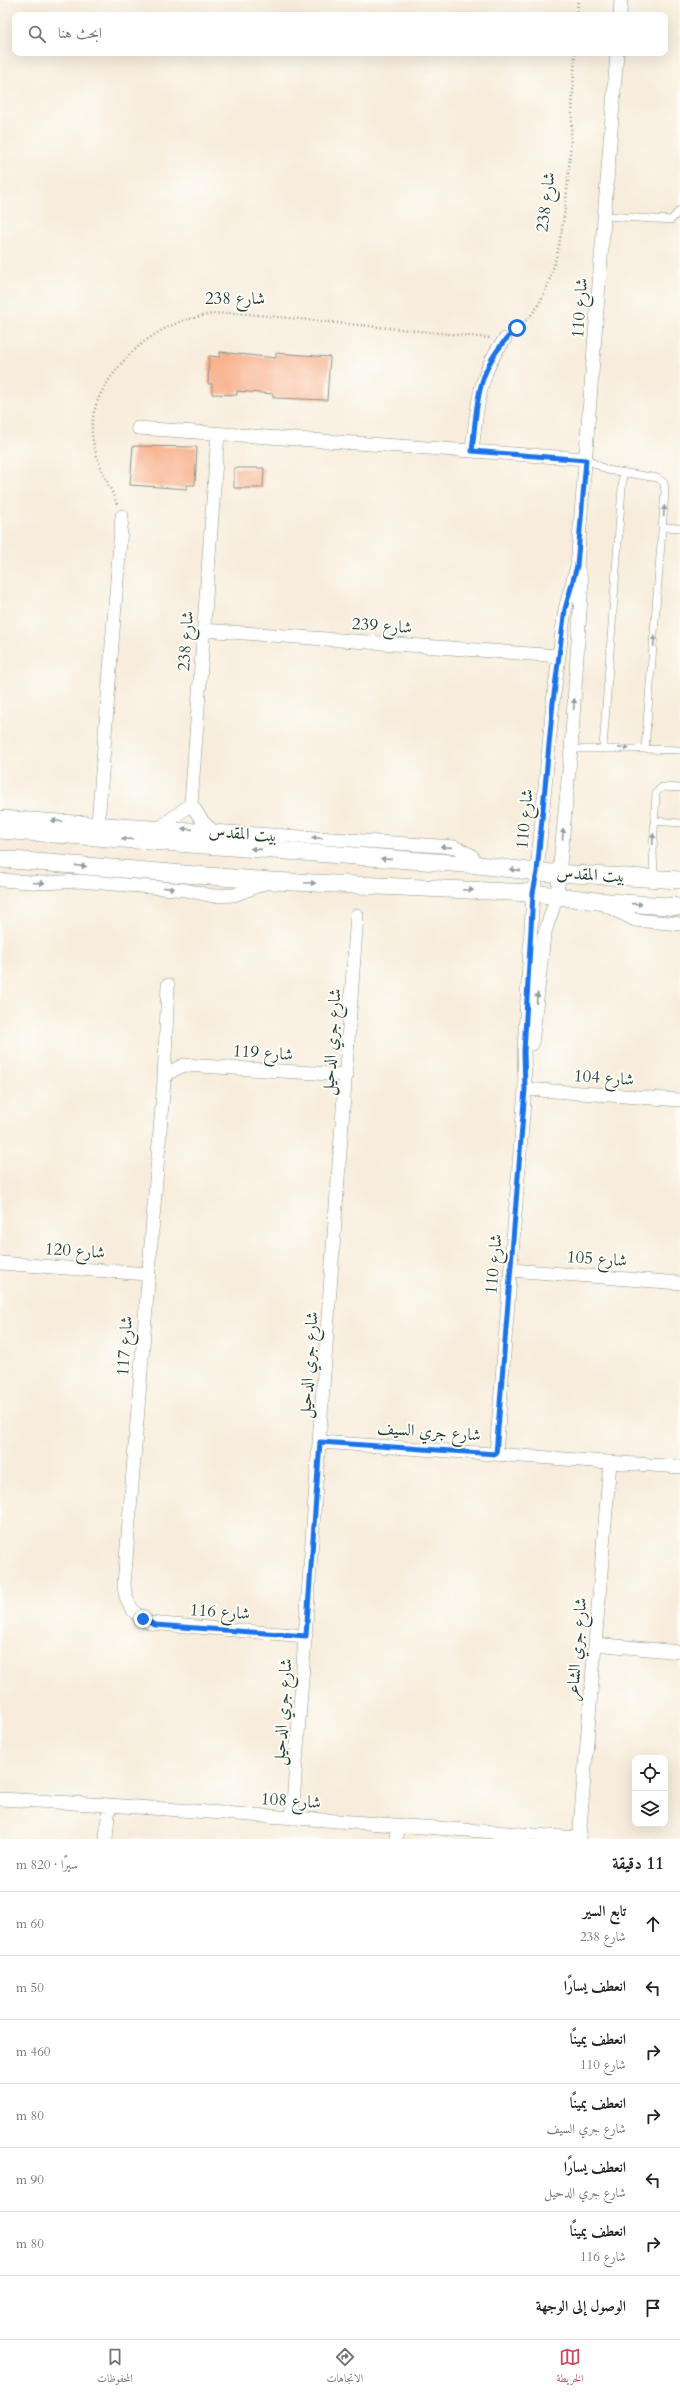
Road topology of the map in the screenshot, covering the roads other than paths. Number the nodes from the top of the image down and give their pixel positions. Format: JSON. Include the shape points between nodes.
{"nodes":[{"id":1,"x":617,"y":0,"type":"edge"},
{"id":2,"x":621,"y":0,"type":"edge"},
{"id":3,"x":620,"y":12,"type":"edge"},
{"id":4,"x":617,"y":56,"type":"edge"},
{"id":5,"x":680,"y":210,"type":"edge"},
{"id":6,"x":605,"y":216,"type":"junction"},
{"id":7,"x":505,"y":339,"type":"road end"},
{"id":8,"x":138,"y":428,"type":"dead end"},
{"id":9,"x":218,"y":433,"type":"junction"},
{"id":10,"x":472,"y":451,"type":"junction"},
{"id":11,"x":586,"y":460,"type":"junction"},
{"id":12,"x":623,"y":474,"type":"junction"},
{"id":13,"x":122,"y":516,"type":"road end"},
{"id":14,"x":663,"y":527,"type":"junction"},
{"id":15,"x":680,"y":528,"type":"edge"},
{"id":16,"x":577,"y":566,"type":"junction"},
{"id":17,"x":203,"y":630,"type":"junction"},
{"id":18,"x":559,"y":656,"type":"junction"},
{"id":19,"x":603,"y":748,"type":"junction"},
{"id":20,"x":571,"y":749,"type":"junction"},
{"id":21,"x":645,"y":749,"type":"junction"},
{"id":22,"x":680,"y":750,"type":"edge"},
{"id":23,"x":680,"y":788,"type":"edge"},
{"id":24,"x":191,"y":804,"type":"junction"},
{"id":25,"x":0,"y":817,"type":"edge"},
{"id":26,"x":654,"y":821,"type":"junction"},
{"id":27,"x":680,"y":823,"type":"edge"},
{"id":28,"x":98,"y":824,"type":"junction"},
{"id":29,"x":161,"y":828,"type":"junction"},
{"id":30,"x":0,"y":830,"type":"edge"},
{"id":31,"x":213,"y":831,"type":"junction"},
{"id":32,"x":0,"y":859,"type":"edge"},
{"id":33,"x":478,"y":866,"type":"junction"},
{"id":34,"x":537,"y":872,"type":"junction"},
{"id":35,"x":559,"y":872,"type":"junction"},
{"id":36,"x":654,"y":878,"type":"junction"},
{"id":37,"x":680,"y":880,"type":"edge"},
{"id":38,"x":271,"y":881,"type":"junction"},
{"id":39,"x":2,"y":882,"type":"edge"},
{"id":40,"x":533,"y":893,"type":"junction"},
{"id":41,"x":557,"y":896,"type":"junction"},
{"id":42,"x":596,"y":901,"type":"junction"},
{"id":43,"x":680,"y":907,"type":"edge"},
{"id":44,"x":357,"y":915,"type":"dead end"},
{"id":45,"x":680,"y":924,"type":"edge"},
{"id":46,"x":168,"y":985,"type":"dead end"},
{"id":47,"x":347,"y":1075,"type":"junction"},
{"id":48,"x":164,"y":1080,"type":"junction"},
{"id":49,"x":525,"y":1083,"type":"junction"},
{"id":50,"x":680,"y":1100,"type":"edge"},
{"id":51,"x":0,"y":1263,"type":"edge"},
{"id":52,"x":511,"y":1270,"type":"junction"},
{"id":53,"x":147,"y":1274,"type":"junction"},
{"id":54,"x":680,"y":1282,"type":"edge"},
{"id":55,"x":320,"y":1442,"type":"junction"},
{"id":56,"x":496,"y":1454,"type":"junction"},
{"id":57,"x":610,"y":1462,"type":"junction"},
{"id":58,"x":680,"y":1467,"type":"edge"},
{"id":59,"x":134,"y":1614,"type":"joint"},
{"id":60,"x":306,"y":1636,"type":"junction"},
{"id":61,"x":595,"y":1644,"type":"junction"},
{"id":62,"x":680,"y":1652,"type":"edge"},
{"id":63,"x":0,"y":1799,"type":"edge"},
{"id":64,"x":109,"y":1805,"type":"junction"},
{"id":65,"x":292,"y":1818,"type":"junction"},
{"id":66,"x":397,"y":1825,"type":"junction"},
{"id":67,"x":579,"y":1838,"type":"edge"},
{"id":68,"x":106,"y":1839,"type":"edge"},
{"id":69,"x":396,"y":1839,"type":"edge"}],
"edges":[{"from":1,"to":2,"type":"street"},
{"from":2,"to":3,"type":"street"},
{"from":4,"to":6,"type":"street","name":"شارع 110"},
{"from":5,"to":6,"type":"lane","via":[[671,220]]},
{"from":6,"to":11,"type":"street","name":"شارع 110"},
{"from":7,"to":10,"type":"street","via":[[490,360],[481,383]]},
{"from":8,"to":9,"type":"street"},
{"from":9,"to":10,"type":"street"},
{"from":9,"to":17,"type":"street","name":"شارع 238"},
{"from":10,"to":11,"type":"street"},
{"from":11,"to":12,"type":"lane"},
{"from":11,"to":16,"type":"street","name":"شارع 110"},
{"from":14,"to":12,"type":"lane","one_way":true,"via":[[664,483],[655,477]]},
{"from":12,"to":19,"type":"lane"},
{"from":13,"to":28,"type":"street"},
{"from":14,"to":15,"type":"lane"},
{"from":21,"to":14,"type":"lane","one_way":true},
{"from":16,"to":18,"type":"street","name":"شارع 110","via":[[565,609]]},
{"from":20,"to":16,"type":"street","name":"شارع 110","one_way":true,"via":[[582,582]]},
{"from":17,"to":18,"type":"street","name":"شارع 239"},
{"from":17,"to":24,"type":"street","name":"شارع 238"},
{"from":18,"to":34,"type":"street","name":"شارع 110"},
{"from":19,"to":20,"type":"lane"},
{"from":19,"to":21,"type":"lane","one_way":true},
{"from":35,"to":20,"type":"street","name":"شارع 110","one_way":true},
{"from":21,"to":22,"type":"lane"},
{"from":23,"to":26,"type":"lane","via":[[662,787],[657,790]]},
{"from":24,"to":29,"type":"street"},
{"from":24,"to":31,"type":"street","via":[[202,822]]},
{"from":28,"to":25,"type":"street","name":"بيت المقدس","one_way":true},
{"from":26,"to":27,"type":"lane"},
{"from":36,"to":26,"type":"lane","one_way":true},
{"from":28,"to":29,"type":"street","name":"بيت المقدس"},
{"from":31,"to":29,"type":"street","name":"بيت المقدس","one_way":true},
{"from":33,"to":30,"type":"street","name":"بيت المقدس","one_way":true},
{"from":33,"to":31,"type":"street","name":"بيت المقدس","one_way":true,"via":[[471,855],[455,847]]},
{"from":32,"to":38,"type":"street","name":"بيت المقدس","one_way":true},
{"from":34,"to":33,"type":"street","name":"بيت المقدس","one_way":true},
{"from":34,"to":35,"type":"street","name":"بيت المقدس"},
{"from":34,"to":40,"type":"street","name":"شارع 110"},
{"from":35,"to":36,"type":"street","name":"بيت المقدس"},
{"from":35,"to":41,"type":"street","name":"شارع 110"},
{"from":36,"to":37,"type":"street","name":"بيت المقدس"},
{"from":39,"to":38,"type":"street","name":"بيت المقدس","one_way":true,"via":[[79,881],[186,890],[213,896],[234,895]]},
{"from":38,"to":40,"type":"street","name":"بيت المقدس","one_way":true},
{"from":40,"to":41,"type":"street","name":"بيت المقدس"},
{"from":40,"to":49,"type":"street","name":"شارع 110","via":[[524,1052]]},
{"from":41,"to":42,"type":"street","name":"بيت المقدس"},
{"from":49,"to":41,"type":"street","name":"شارع 110","one_way":true,"via":[[532,1052],[544,936]]},
{"from":42,"to":43,"type":"street","name":"بيت المقدس","one_way":true},
{"from":42,"to":45,"type":"street","name":"بيت المقدس","via":[[635,920]]},
{"from":44,"to":47,"type":"street","name":"شارع جري الدحيل"},
{"from":46,"to":48,"type":"street","name":"شارع 117"},
{"from":47,"to":48,"type":"street","name":"شارع 119","via":[[188,1065],[176,1068]]},
{"from":47,"to":55,"type":"street","name":"شارع جري الدحيل"},
{"from":48,"to":53,"type":"street","name":"شارع 117"},
{"from":49,"to":50,"type":"street","name":"شارع 104"},
{"from":49,"to":52,"type":"street","name":"شارع 110"},
{"from":51,"to":53,"type":"street","name":"شارع 120"},
{"from":52,"to":54,"type":"street","name":"شارع 105"},
{"from":52,"to":56,"type":"street","name":"شارع 110"},
{"from":53,"to":59,"type":"street","name":"شارع 117","via":[[124,1585],[126,1598]]},
{"from":55,"to":56,"type":"street","name":"شارع جري السيف"},
{"from":55,"to":60,"type":"street","name":"شارع جري الدحيل"},
{"from":56,"to":57,"type":"street","name":"شارع جري السيف"},
{"from":57,"to":58,"type":"street","name":"شارع جري السيف"},
{"from":57,"to":61,"type":"street","name":"شارع جري الشاعر"},
{"from":59,"to":60,"type":"street","name":"شارع 116","via":[[155,1625]]},
{"from":60,"to":65,"type":"street","name":"شارع جري الدحيل"},
{"from":61,"to":62,"type":"street"},
{"from":61,"to":67,"type":"street","name":"شارع جري الشاعر"},
{"from":63,"to":64,"type":"street","name":"شارع 108"},
{"from":64,"to":65,"type":"street","name":"شارع 108"},
{"from":64,"to":68,"type":"street"},
{"from":65,"to":66,"type":"street","name":"شارع 108"},
{"from":66,"to":67,"type":"street","name":"شارع 108"},
{"from":66,"to":69,"type":"street"}]}
